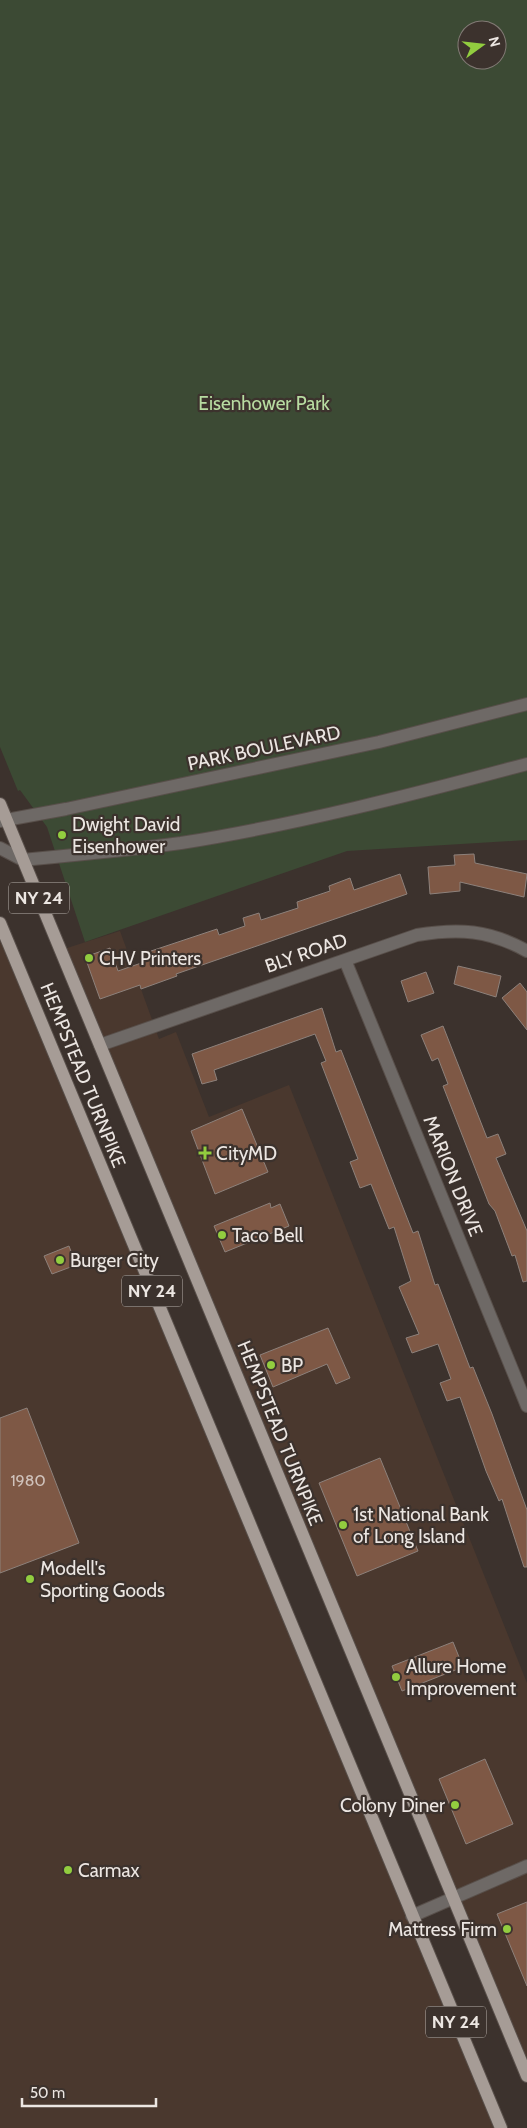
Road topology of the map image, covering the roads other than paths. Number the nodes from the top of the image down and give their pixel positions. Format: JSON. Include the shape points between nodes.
{"nodes":[{"id":1,"x":527,"y":704,"type":"edge"},
{"id":2,"x":527,"y":764,"type":"edge"},
{"id":3,"x":0,"y":804,"type":"edge"},
{"id":4,"x":3,"y":821,"type":"edge"},
{"id":5,"x":0,"y":848,"type":"edge"},
{"id":6,"x":23,"y":860,"type":"junction"},
{"id":7,"x":0,"y":923,"type":"edge"},
{"id":8,"x":527,"y":950,"type":"edge"},
{"id":9,"x":345,"y":960,"type":"junction"},
{"id":10,"x":100,"y":1045,"type":"junction"},
{"id":11,"x":527,"y":1406,"type":"edge"},
{"id":12,"x":527,"y":1866,"type":"edge"},
{"id":13,"x":452,"y":1899,"type":"junction"},
{"id":14,"x":412,"y":1916,"type":"junction"},
{"id":15,"x":527,"y":2076,"type":"edge"},
{"id":16,"x":501,"y":2128,"type":"edge"}],
"edges":[{"from":1,"to":4,"type":"street","name":"PARK BOULEVARD","via":[[370,744]]},
{"from":2,"to":6,"type":"street","via":[[433,789],[181,843]]},
{"from":3,"to":4,"type":"main road","name":"HEMPSTEAD TURNPIKE","number":"NY 24"},
{"from":4,"to":6,"type":"main road","name":"HEMPSTEAD TURNPIKE","number":"NY 24"},
{"from":5,"to":6,"type":"street"},
{"from":6,"to":10,"type":"main road","name":"HEMPSTEAD TURNPIKE","number":"NY 24"},
{"from":7,"to":14,"type":"main road","name":"HEMPSTEAD TURNPIKE","number":"NY 24"},
{"from":8,"to":9,"type":"street","name":"BLY ROAD","via":[[473,932],[449,930],[417,935]]},
{"from":9,"to":10,"type":"street","name":"BLY ROAD"},
{"from":9,"to":11,"type":"street","name":"MARION DRIVE"},
{"from":10,"to":13,"type":"main road","name":"HEMPSTEAD TURNPIKE","number":"NY 24"},
{"from":12,"to":13,"type":"street"},
{"from":13,"to":14,"type":"street"},
{"from":13,"to":15,"type":"main road","name":"HEMPSTEAD TURNPIKE","number":"NY 24"},
{"from":14,"to":16,"type":"main road","name":"HEMPSTEAD TURNPIKE","number":"NY 24"}]}
